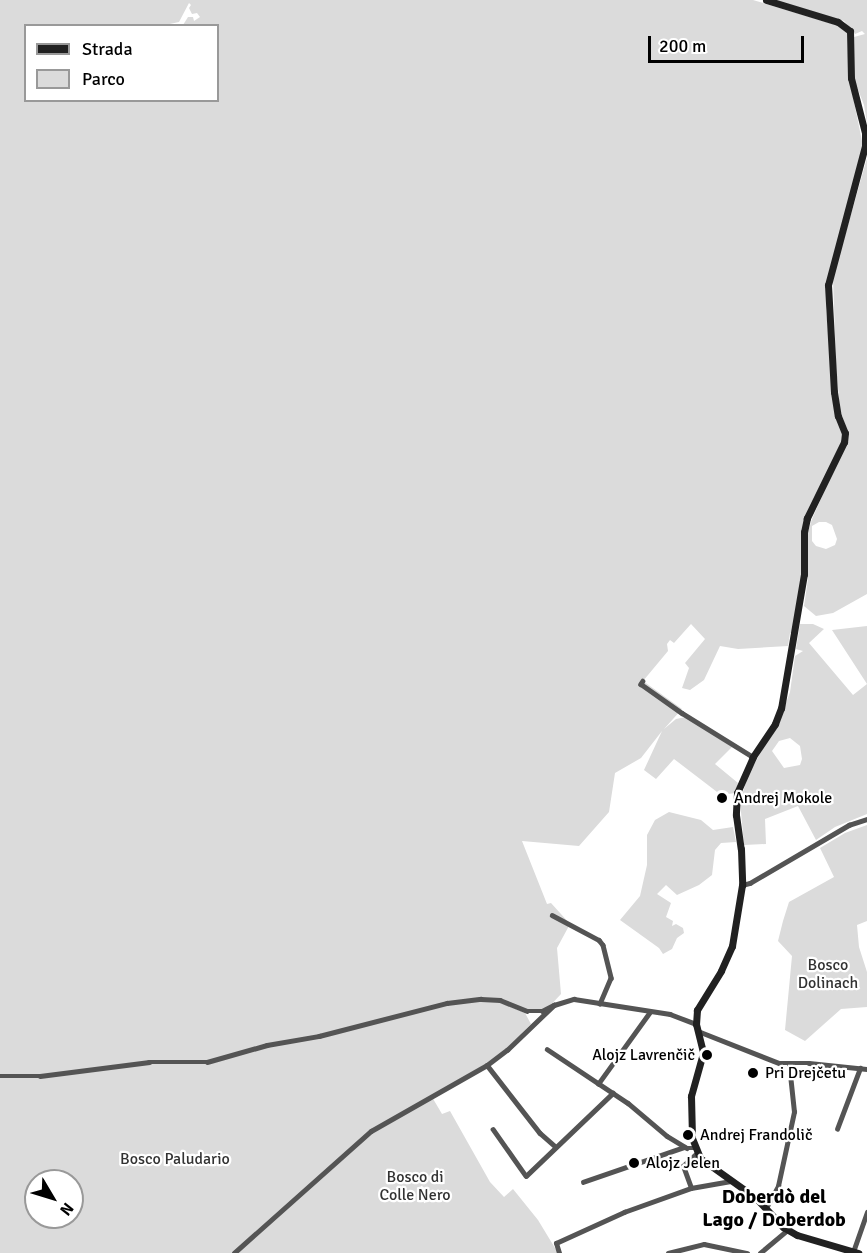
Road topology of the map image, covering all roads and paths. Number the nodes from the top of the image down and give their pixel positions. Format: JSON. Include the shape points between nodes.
{"nodes":[{"id":1,"x":766,"y":0,"type":"edge"},
{"id":2,"x":642,"y":682,"type":"dead end"},
{"id":3,"x":753,"y":757,"type":"junction"},
{"id":4,"x":867,"y":819,"type":"edge"},
{"id":5,"x":742,"y":885,"type":"junction"},
{"id":6,"x":552,"y":915,"type":"dead end"},
{"id":7,"x":600,"y":1004,"type":"junction"},
{"id":8,"x":554,"y":1005,"type":"junction"},
{"id":9,"x":527,"y":1011,"type":"junction"},
{"id":10,"x":650,"y":1012,"type":"junction"},
{"id":11,"x":535,"y":1022,"type":"junction"},
{"id":12,"x":697,"y":1027,"type":"junction"},
{"id":13,"x":546,"y":1049,"type":"dead end"},
{"id":14,"x":487,"y":1065,"type":"junction"},
{"id":15,"x":789,"y":1065,"type":"junction"},
{"id":16,"x":860,"y":1068,"type":"junction"},
{"id":17,"x":867,"y":1069,"type":"edge"},
{"id":18,"x":0,"y":1076,"type":"edge"},
{"id":19,"x":598,"y":1084,"type":"junction"},
{"id":20,"x":613,"y":1093,"type":"junction"},
{"id":21,"x":493,"y":1129,"type":"dead end"},
{"id":22,"x":837,"y":1129,"type":"dead end"},
{"id":23,"x":556,"y":1147,"type":"junction"},
{"id":24,"x":684,"y":1147,"type":"junction"},
{"id":25,"x":695,"y":1151,"type":"junction"},
{"id":26,"x":727,"y":1179,"type":"junction"},
{"id":27,"x":583,"y":1182,"type":"dead end"},
{"id":28,"x":691,"y":1188,"type":"junction"},
{"id":29,"x":766,"y":1208,"type":"junction"},
{"id":30,"x":867,"y":1212,"type":"edge"},
{"id":31,"x":787,"y":1230,"type":"junction"},
{"id":32,"x":234,"y":1253,"type":"edge"},
{"id":33,"x":559,"y":1253,"type":"edge"},
{"id":34,"x":668,"y":1253,"type":"edge"},
{"id":35,"x":747,"y":1253,"type":"edge"},
{"id":36,"x":760,"y":1253,"type":"edge"},
{"id":37,"x":856,"y":1253,"type":"edge"}],
"edges":[{"from":1,"to":3,"type":"street","via":[[838,22],[850,31],[851,78],[865,133],[828,285],[836,405],[845,437],[807,518],[804,574],[777,718]]},
{"from":2,"to":3,"type":"street","via":[[682,713]]},
{"from":3,"to":5,"type":"street","via":[[736,803]]},
{"from":4,"to":5,"type":"street","via":[[849,825]]},
{"from":5,"to":12,"type":"street","via":[[732,946],[699,1005]]},
{"from":6,"to":7,"type":"street","via":[[603,945],[611,978]]},
{"from":7,"to":8,"type":"street","via":[[574,999]]},
{"from":7,"to":10,"type":"street"},
{"from":8,"to":9,"type":"street","via":[[542,1011]]},
{"from":8,"to":11,"type":"street"},
{"from":9,"to":11,"type":"street"},
{"from":9,"to":18,"type":"street","via":[[500,1000],[447,1003],[207,1062],[149,1062],[40,1076]]},
{"from":10,"to":12,"type":"street","via":[[670,1014]]},
{"from":10,"to":19,"type":"street"},
{"from":11,"to":14,"type":"street"},
{"from":12,"to":15,"type":"street"},
{"from":12,"to":25,"type":"street","via":[[703,1053],[691,1096]]},
{"from":13,"to":19,"type":"street"},
{"from":14,"to":23,"type":"street","via":[[540,1133]]},
{"from":14,"to":32,"type":"street","via":[[371,1131]]},
{"from":15,"to":16,"type":"street"},
{"from":15,"to":29,"type":"street","via":[[794,1112],[778,1186]]},
{"from":16,"to":17,"type":"street"},
{"from":16,"to":22,"type":"street"},
{"from":19,"to":20,"type":"street"},
{"from":20,"to":23,"type":"street"},
{"from":20,"to":24,"type":"street"},
{"from":21,"to":23,"type":"street","via":[[525,1176]]},
{"from":24,"to":25,"type":"street"},
{"from":24,"to":27,"type":"street"},
{"from":25,"to":26,"type":"street"},
{"from":25,"to":28,"type":"street","via":[[683,1166]]},
{"from":26,"to":28,"type":"street"},
{"from":26,"to":29,"type":"street"},
{"from":28,"to":33,"type":"street","via":[[624,1212],[556,1243]]},
{"from":29,"to":31,"type":"street"},
{"from":30,"to":37,"type":"street"},
{"from":31,"to":36,"type":"street"},
{"from":31,"to":37,"type":"street"},
{"from":34,"to":35,"type":"street","via":[[705,1244]]}]}
